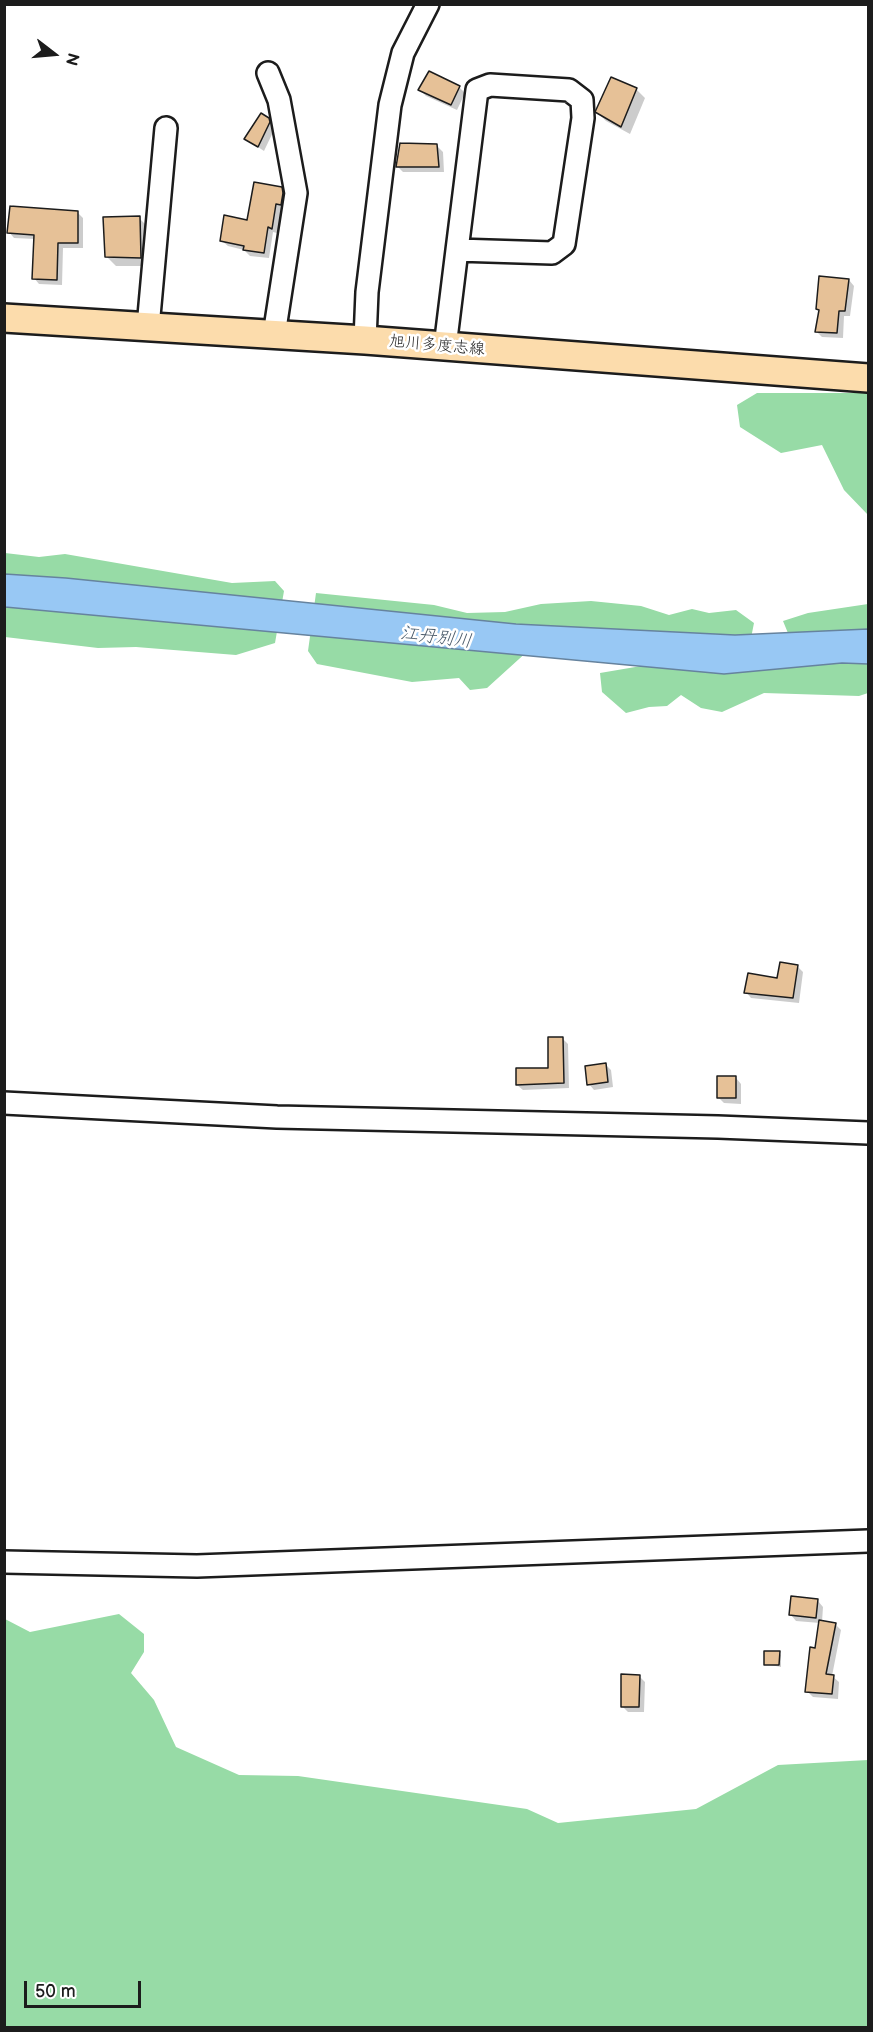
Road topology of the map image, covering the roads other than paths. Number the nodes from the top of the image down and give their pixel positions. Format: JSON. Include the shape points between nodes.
{"nodes":[{"id":1,"x":428,"y":4,"type":"edge"},
{"id":2,"x":268,"y":73,"type":"dead end"},
{"id":3,"x":166,"y":128,"type":"dead end"},
{"id":4,"x":457,"y":250,"type":"junction"},
{"id":5,"x":4,"y":318,"type":"edge"},
{"id":6,"x":148,"y":327,"type":"junction"},
{"id":7,"x":274,"y":335,"type":"junction"},
{"id":8,"x":365,"y":340,"type":"junction"},
{"id":9,"x":445,"y":347,"type":"junction"},
{"id":10,"x":868,"y":378,"type":"edge"},
{"id":11,"x":4,"y":1103,"type":"edge"},
{"id":12,"x":868,"y":1133,"type":"edge"},
{"id":13,"x":868,"y":1541,"type":"edge"},
{"id":14,"x":4,"y":1562,"type":"edge"}],
"edges":[{"from":1,"to":8,"type":"street","via":[[404,53],[390,105],[367,292]]},
{"from":2,"to":7,"type":"street","via":[[279,100],[296,193]]},
{"from":3,"to":6,"type":"street"},
{"from":4,"to":4,"type":"street","via":[[477,90],[490,85],[569,90],[582,100],[583,118],[564,244],[552,253]]},
{"from":4,"to":9,"type":"street"},
{"from":5,"to":6,"type":"main road","name":"旭川多度志線"},
{"from":6,"to":7,"type":"main road","name":"旭川多度志線"},
{"from":7,"to":8,"type":"main road","name":"旭川多度志線"},
{"from":8,"to":9,"type":"main road","name":"旭川多度志線"},
{"from":9,"to":10,"type":"main road","name":"旭川多度志線"},
{"from":11,"to":12,"type":"street","via":[[277,1117]]},
{"from":13,"to":14,"type":"street","via":[[197,1566]]}]}
